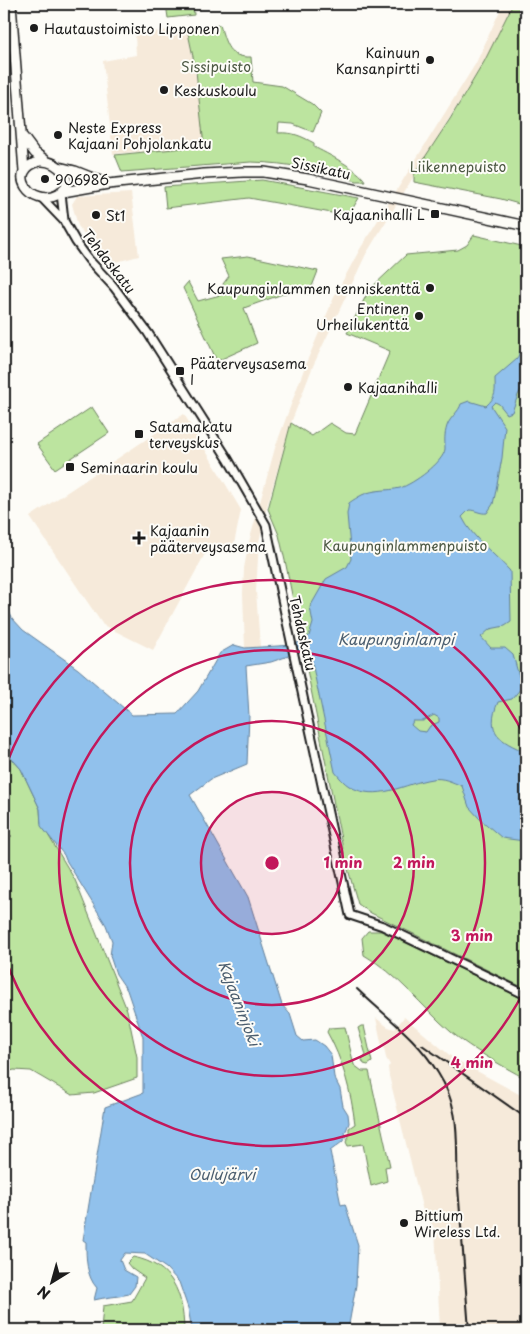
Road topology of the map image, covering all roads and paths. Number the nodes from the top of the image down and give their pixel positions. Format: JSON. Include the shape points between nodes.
{"nodes":[{"id":1,"x":11,"y":4,"type":"edge"},
{"id":2,"x":23,"y":137,"type":"junction"},
{"id":3,"x":45,"y":160,"type":"junction"},
{"id":4,"x":59,"y":167,"type":"junction"},
{"id":5,"x":24,"y":171,"type":"junction"},
{"id":6,"x":108,"y":184,"type":"junction"},
{"id":7,"x":62,"y":192,"type":"junction"},
{"id":8,"x":41,"y":197,"type":"junction"},
{"id":9,"x":64,"y":221,"type":"junction"},
{"id":10,"x":526,"y":226,"type":"edge"},
{"id":11,"x":526,"y":995,"type":"edge"}],
"edges":[{"from":1,"to":2,"type":"main road"},
{"from":2,"to":3,"type":"main road"},
{"from":2,"to":5,"type":"main road"},
{"from":3,"to":4,"type":"main road"},
{"from":3,"to":5,"type":"main road","via":[[34,162]]},
{"from":4,"to":6,"type":"main road","name":"Sissikatu"},
{"from":4,"to":7,"type":"main road","via":[[66,178]]},
{"from":5,"to":8,"type":"main road","via":[[22,179],[26,188]]},
{"from":6,"to":7,"type":"main road","name":"Sissikatu"},
{"from":6,"to":10,"type":"main road","name":"Sissikatu","via":[[243,172],[286,174]]},
{"from":7,"to":8,"type":"main road","via":[[54,197]]},
{"from":7,"to":9,"type":"street","name":"Tehdaskatu"},
{"from":8,"to":9,"type":"street","name":"Tehdaskatu"},
{"from":9,"to":11,"type":"street","name":"Tehdaskatu","via":[[89,260],[148,333],[266,525],[350,915],[383,926]]}]}
